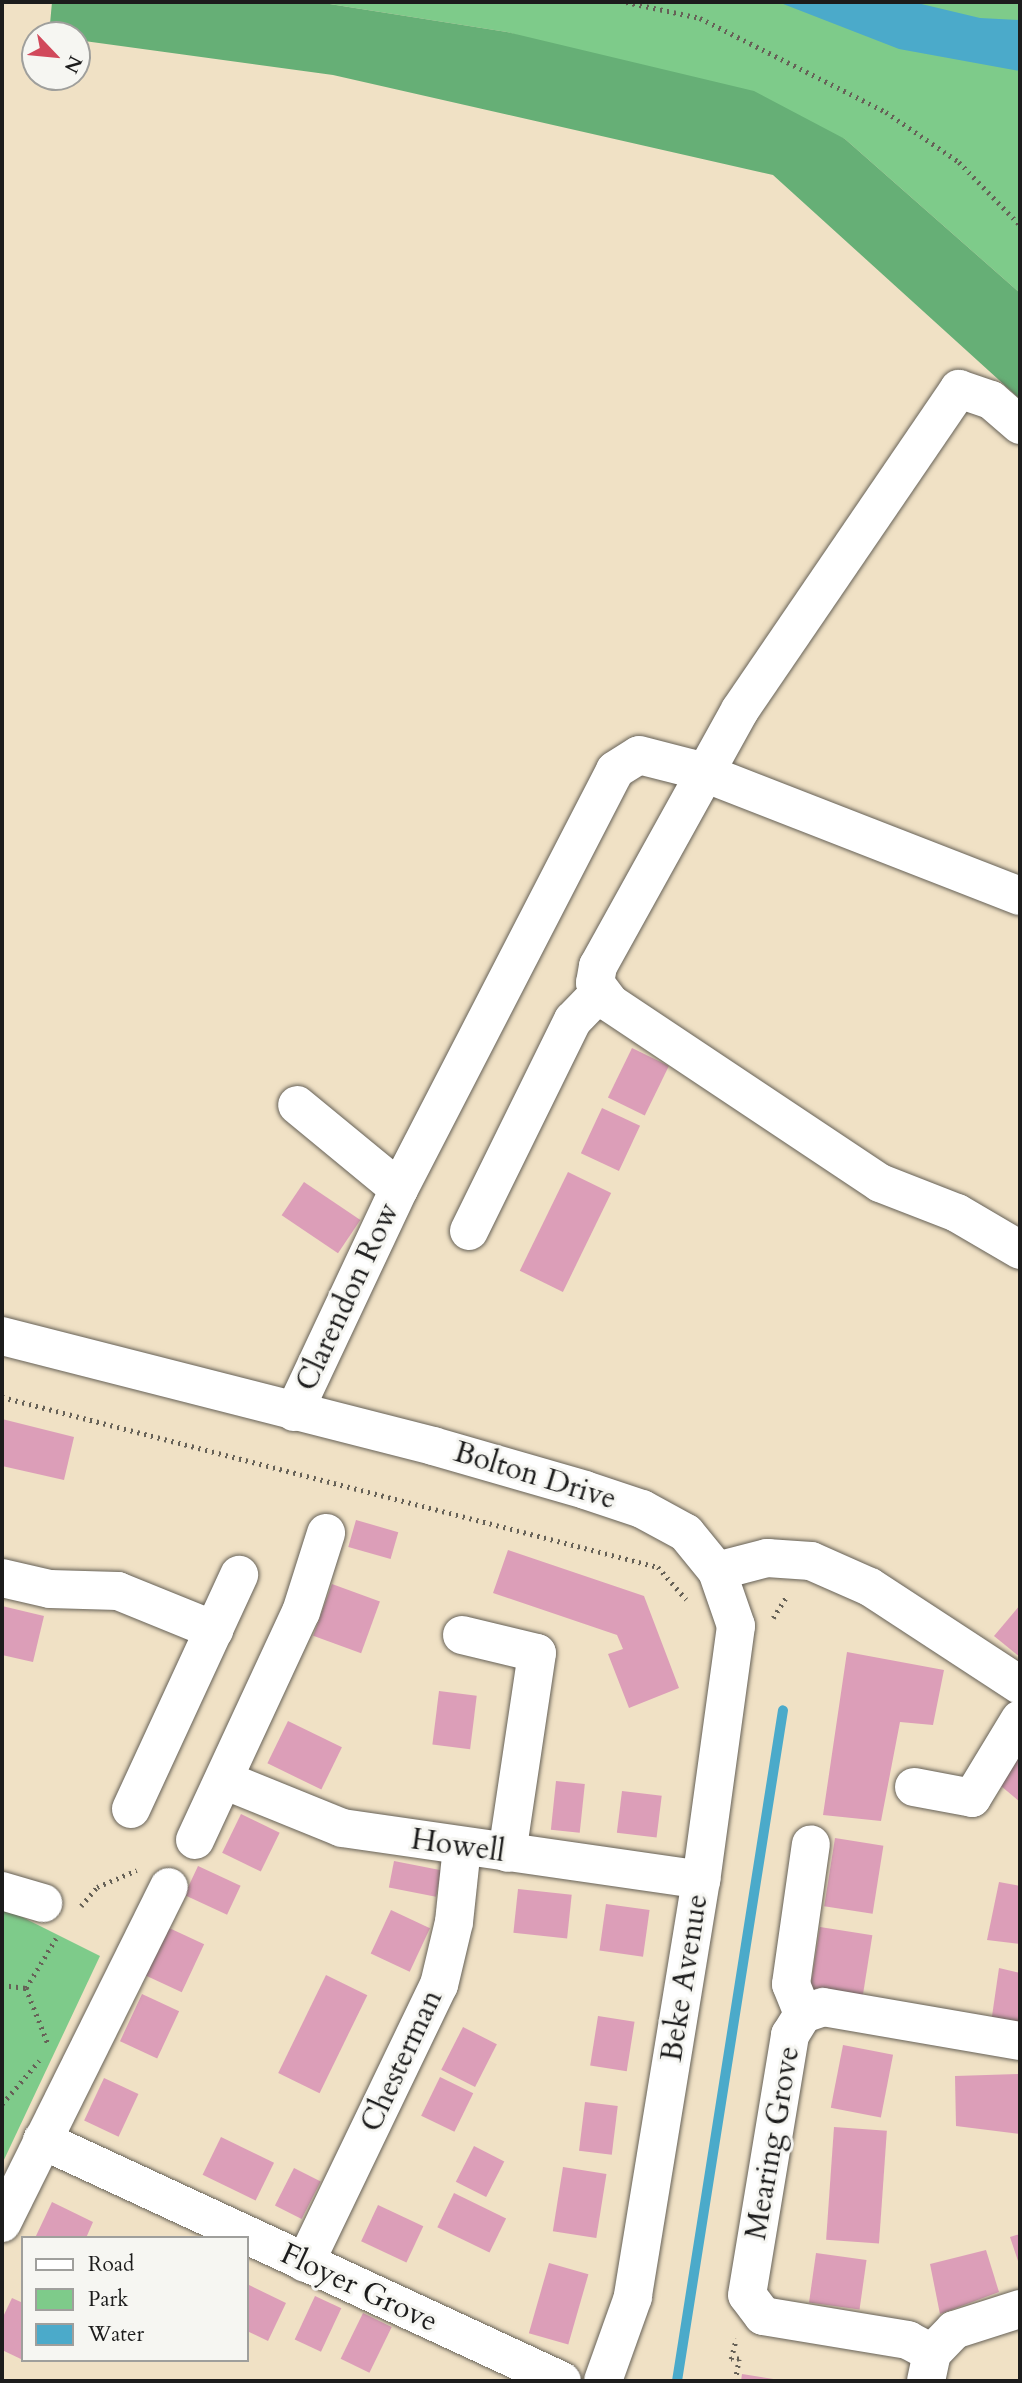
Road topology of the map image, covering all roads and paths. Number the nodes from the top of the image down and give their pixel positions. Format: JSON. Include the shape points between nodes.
{"nodes":[{"id":1,"x":626,"y":2,"type":"edge"},
{"id":2,"x":1020,"y":225,"type":"edge"},
{"id":3,"x":1020,"y":425,"type":"edge"},
{"id":4,"x":703,"y":773,"type":"junction"},
{"id":5,"x":1020,"y":895,"type":"edge"},
{"id":6,"x":600,"y":992,"type":"junction"},
{"id":7,"x":297,"y":1105,"type":"dead end"},
{"id":8,"x":399,"y":1189,"type":"junction"},
{"id":9,"x":470,"y":1231,"type":"dead end"},
{"id":10,"x":1020,"y":1250,"type":"edge"},
{"id":11,"x":2,"y":1336,"type":"edge"},
{"id":12,"x":2,"y":1397,"type":"edge"},
{"id":13,"x":294,"y":1412,"type":"junction"},
{"id":14,"x":326,"y":1532,"type":"dead end"},
{"id":15,"x":717,"y":1571,"type":"junction"},
{"id":16,"x":239,"y":1575,"type":"dead end"},
{"id":17,"x":2,"y":1578,"type":"edge"},
{"id":18,"x":800,"y":1598,"type":"dead end"},
{"id":19,"x":690,"y":1604,"type":"dead end"},
{"id":20,"x":767,"y":1629,"type":"dead end"},
{"id":21,"x":214,"y":1630,"type":"junction"},
{"id":22,"x":462,"y":1635,"type":"dead end"},
{"id":23,"x":1020,"y":1685,"type":"edge"},
{"id":24,"x":1020,"y":1719,"type":"edge"},
{"id":25,"x":224,"y":1780,"type":"junction"},
{"id":26,"x":914,"y":1787,"type":"dead end"},
{"id":27,"x":131,"y":1809,"type":"dead end"},
{"id":28,"x":195,"y":1840,"type":"dead end"},
{"id":29,"x":811,"y":1844,"type":"dead end"},
{"id":30,"x":462,"y":1847,"type":"junction"},
{"id":31,"x":507,"y":1853,"type":"junction"},
{"id":32,"x":158,"y":1876,"type":"joint"},
{"id":33,"x":701,"y":1880,"type":"junction"},
{"id":34,"x":2,"y":1891,"type":"edge"},
{"id":35,"x":60,"y":1915,"type":"junction"},
{"id":36,"x":2,"y":1985,"type":"edge"},
{"id":37,"x":26,"y":1988,"type":"junction"},
{"id":38,"x":803,"y":2014,"type":"junction"},
{"id":39,"x":1020,"y":2041,"type":"edge"},
{"id":40,"x":2,"y":2104,"type":"edge"},
{"id":41,"x":43,"y":2140,"type":"junction"},
{"id":42,"x":9,"y":2208,"type":"edge"},
{"id":43,"x":247,"y":2236,"type":"edge"},
{"id":44,"x":248,"y":2236,"type":"edge"},
{"id":45,"x":305,"y":2263,"type":"junction"},
{"id":46,"x":1020,"y":2309,"type":"edge"},
{"id":47,"x":929,"y":2367,"type":"edge"},
{"id":48,"x":562,"y":2381,"type":"edge"},
{"id":49,"x":603,"y":2381,"type":"edge"}],
"edges":[{"from":1,"to":2,"type":"path","via":[[700,18],[886,112],[959,162]]},
{"from":3,"to":4,"type":"street","via":[[991,400],[959,389],[747,699]]},
{"from":4,"to":5,"type":"street"},
{"from":4,"to":6,"type":"street","via":[[598,966],[595,983]]},
{"from":4,"to":8,"type":"street","via":[[639,755],[615,770]]},
{"from":6,"to":9,"type":"street","via":[[573,1020]]},
{"from":6,"to":10,"type":"street","via":[[640,1024],[880,1183],[957,1213]]},
{"from":7,"to":8,"type":"street","name":"Clarendon Row"},
{"from":8,"to":13,"type":"street","name":"Clarendon Row"},
{"from":11,"to":13,"type":"street","name":"Bolton Drive"},
{"from":12,"to":19,"type":"path","via":[[658,1567]]},
{"from":13,"to":15,"type":"street","name":"Bolton Drive","via":[[433,1446],[642,1509],[686,1534]]},
{"from":14,"to":25,"type":"street","via":[[301,1612]]},
{"from":15,"to":23,"type":"street","via":[[767,1558],[811,1561],[870,1587]]},
{"from":15,"to":33,"type":"street","name":"Beke Avenue","via":[[736,1626]]},
{"from":16,"to":21,"type":"street"},
{"from":17,"to":21,"type":"street","via":[[50,1589],[118,1591]]},
{"from":18,"to":20,"type":"path","via":[[787,1595]]},
{"from":21,"to":27,"type":"street"},
{"from":22,"to":31,"type":"street","via":[[537,1653]]},
{"from":24,"to":26,"type":"street","via":[[972,1798]]},
{"from":25,"to":28,"type":"street"},
{"from":25,"to":30,"type":"street","name":"Howell","via":[[342,1828]]},
{"from":29,"to":38,"type":"street","via":[[791,1984]]},
{"from":30,"to":31,"type":"street","name":"Howell"},
{"from":30,"to":45,"type":"street","name":"Chesterman","via":[[454,1922],[439,1985]]},
{"from":31,"to":33,"type":"street","name":"Howell"},
{"from":32,"to":35,"type":"path","via":[[97,1887]]},
{"from":32,"to":41,"type":"street"},
{"from":33,"to":49,"type":"street","name":"Beke Avenue","via":[[633,2297]]},
{"from":34,"to":35,"type":"street"},
{"from":35,"to":37,"type":"path"},
{"from":36,"to":37,"type":"path"},
{"from":37,"to":40,"type":"path","via":[[50,2048]]},
{"from":38,"to":39,"type":"street","name":"Mearing Grove","via":[[822,2007]]},
{"from":38,"to":47,"type":"street","name":"Mearing Grove","via":[[790,2035],[747,2295],[763,2316],[908,2340]]},
{"from":41,"to":42,"type":"street"},
{"from":41,"to":43,"type":"street","name":"Floyer Grove"},
{"from":44,"to":45,"type":"street","name":"Floyer Grove"},
{"from":45,"to":48,"type":"street","name":"Floyer Grove"},
{"from":46,"to":47,"type":"street","via":[[954,2330]]}]}
